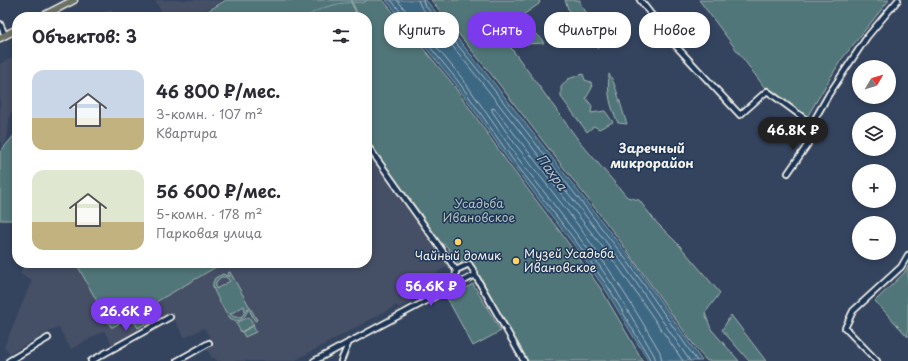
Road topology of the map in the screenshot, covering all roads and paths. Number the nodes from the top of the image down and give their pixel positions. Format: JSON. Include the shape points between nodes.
{"nodes":[{"id":1,"x":74,"y":0,"type":"edge"},
{"id":2,"x":640,"y":0,"type":"edge"},
{"id":3,"x":898,"y":0,"type":"edge"},
{"id":4,"x":51,"y":12,"type":"edge"},
{"id":5,"x":0,"y":24,"type":"edge"},
{"id":6,"x":12,"y":32,"type":"edge"},
{"id":7,"x":3,"y":36,"type":"edge"},
{"id":8,"x":812,"y":124,"type":"junction"},
{"id":9,"x":372,"y":152,"type":"edge"},
{"id":10,"x":788,"y":173,"type":"dead end"},
{"id":11,"x":908,"y":255,"type":"edge"},
{"id":12,"x":456,"y":270,"type":"junction"},
{"id":13,"x":475,"y":276,"type":"junction"},
{"id":14,"x":455,"y":285,"type":"junction"},
{"id":15,"x":170,"y":317,"type":"dead end"},
{"id":16,"x":48,"y":338,"type":"dead end"},
{"id":17,"x":349,"y":342,"type":"junction"},
{"id":18,"x":209,"y":343,"type":"dead end"},
{"id":19,"x":9,"y":361,"type":"edge"},
{"id":20,"x":91,"y":361,"type":"edge"},
{"id":21,"x":176,"y":361,"type":"edge"},
{"id":22,"x":315,"y":361,"type":"edge"},
{"id":23,"x":341,"y":361,"type":"edge"},
{"id":24,"x":524,"y":361,"type":"edge"},
{"id":25,"x":877,"y":361,"type":"edge"}],
"edges":[{"from":1,"to":4,"type":"main road"},
{"from":2,"to":8,"type":"street","via":[[676,45],[740,115],[767,91]]},
{"from":3,"to":8,"type":"street","via":[[867,37],[828,94]]},
{"from":5,"to":7,"type":"street"},
{"from":6,"to":7,"type":"main road"},
{"from":8,"to":10,"type":"street","via":[[808,144]]},
{"from":9,"to":12,"type":"street"},
{"from":11,"to":25,"type":"street","via":[[901,267],[853,311],[845,328]]},
{"from":12,"to":13,"type":"street","via":[[469,264]]},
{"from":12,"to":14,"type":"street"},
{"from":13,"to":14,"type":"street"},
{"from":13,"to":24,"type":"street"},
{"from":14,"to":17,"type":"street"},
{"from":15,"to":20,"type":"street"},
{"from":16,"to":19,"type":"street"},
{"from":17,"to":22,"type":"street"},
{"from":17,"to":23,"type":"street"},
{"from":18,"to":21,"type":"street"}]}
